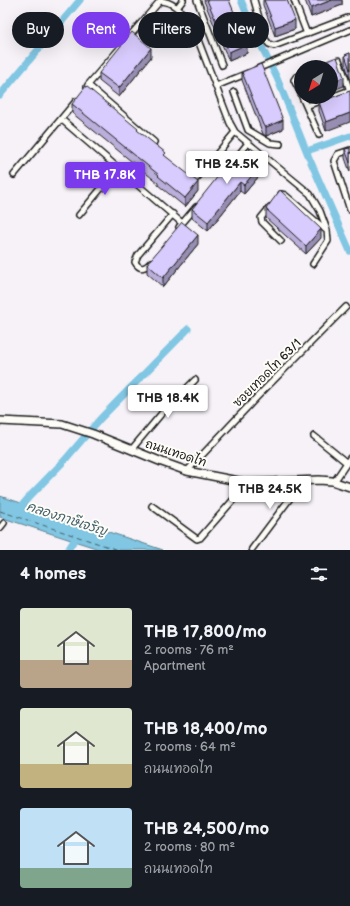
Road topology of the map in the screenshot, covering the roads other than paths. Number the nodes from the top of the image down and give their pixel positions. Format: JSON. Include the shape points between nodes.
{"nodes":[{"id":1,"x":183,"y":0,"type":"edge"},
{"id":2,"x":197,"y":0,"type":"edge"},
{"id":3,"x":294,"y":0,"type":"edge"},
{"id":4,"x":254,"y":1,"type":"edge"},
{"id":5,"x":177,"y":8,"type":"junction"},
{"id":6,"x":350,"y":17,"type":"edge"},
{"id":7,"x":350,"y":30,"type":"edge"},
{"id":8,"x":307,"y":34,"type":"junction"},
{"id":9,"x":338,"y":60,"type":"edge"},
{"id":10,"x":222,"y":65,"type":"dead end"},
{"id":11,"x":88,"y":85,"type":"junction"},
{"id":12,"x":216,"y":86,"type":"junction"},
{"id":13,"x":84,"y":90,"type":"edge"},
{"id":14,"x":350,"y":91,"type":"edge"},
{"id":15,"x":234,"y":92,"type":"dead end"},
{"id":16,"x":338,"y":95,"type":"edge"},
{"id":17,"x":79,"y":96,"type":"edge"},
{"id":18,"x":312,"y":104,"type":"edge"},
{"id":19,"x":306,"y":106,"type":"joint"},
{"id":20,"x":61,"y":119,"type":"junction"},
{"id":21,"x":235,"y":132,"type":"junction"},
{"id":22,"x":319,"y":135,"type":"dead end"},
{"id":23,"x":154,"y":142,"type":"edge"},
{"id":24,"x":248,"y":143,"type":"junction"},
{"id":25,"x":280,"y":144,"type":"dead end"},
{"id":26,"x":350,"y":150,"type":"edge"},
{"id":27,"x":119,"y":167,"type":"junction"},
{"id":28,"x":223,"y":174,"type":"edge"},
{"id":29,"x":14,"y":175,"type":"dead end"},
{"id":30,"x":197,"y":178,"type":"dead end"},
{"id":31,"x":198,"y":205,"type":"edge"},
{"id":32,"x":350,"y":210,"type":"edge"},
{"id":33,"x":173,"y":214,"type":"junction"},
{"id":34,"x":79,"y":215,"type":"dead end"},
{"id":35,"x":182,"y":223,"type":"junction"},
{"id":36,"x":327,"y":230,"type":"junction"},
{"id":37,"x":174,"y":234,"type":"edge"},
{"id":38,"x":281,"y":241,"type":"dead end"},
{"id":39,"x":155,"y":256,"type":"edge"},
{"id":40,"x":313,"y":264,"type":"dead end"},
{"id":41,"x":346,"y":307,"type":"dead end"},
{"id":42,"x":195,"y":380,"type":"dead end"},
{"id":43,"x":0,"y":421,"type":"edge"},
{"id":44,"x":314,"y":436,"type":"dead end"},
{"id":45,"x":131,"y":450,"type":"junction"},
{"id":46,"x":348,"y":461,"type":"edge"},
{"id":47,"x":187,"y":471,"type":"junction"},
{"id":48,"x":303,"y":481,"type":"junction"},
{"id":49,"x":334,"y":482,"type":"junction"},
{"id":50,"x":248,"y":483,"type":"junction"},
{"id":51,"x":350,"y":487,"type":"edge"},
{"id":52,"x":152,"y":506,"type":"dead end"},
{"id":53,"x":252,"y":549,"type":"edge"}],
"edges":[{"from":1,"to":5,"type":"street"},
{"from":2,"to":10,"type":"street"},
{"from":3,"to":8,"type":"street"},
{"from":4,"to":8,"type":"street","via":[[265,39],[269,44],[274,46]]},
{"from":5,"to":11,"type":"street","via":[[160,1]]},
{"from":5,"to":12,"type":"street","via":[[192,27]]},
{"from":6,"to":8,"type":"street"},
{"from":7,"to":12,"type":"street"},
{"from":9,"to":14,"type":"street","via":[[342,59]]},
{"from":11,"to":13,"type":"street"},
{"from":11,"to":23,"type":"street"},
{"from":12,"to":21,"type":"street"},
{"from":14,"to":16,"type":"street"},
{"from":15,"to":25,"type":"street","via":[[248,130],[270,144]]},
{"from":17,"to":20,"type":"street"},
{"from":18,"to":19,"type":"street"},
{"from":19,"to":22,"type":"street"},
{"from":20,"to":27,"type":"street"},
{"from":20,"to":29,"type":"street"},
{"from":21,"to":24,"type":"street"},
{"from":21,"to":30,"type":"street"},
{"from":24,"to":28,"type":"street"},
{"from":24,"to":36,"type":"street","via":[[310,194]]},
{"from":26,"to":32,"type":"street","via":[[338,154],[334,161]]},
{"from":27,"to":33,"type":"street"},
{"from":27,"to":34,"type":"street"},
{"from":31,"to":35,"type":"street"},
{"from":33,"to":35,"type":"street"},
{"from":33,"to":39,"type":"street","via":[[135,262],[139,267],[146,267]]},
{"from":35,"to":37,"type":"street"},
{"from":36,"to":38,"type":"street","via":[[285,195],[279,194],[261,220]]},
{"from":36,"to":40,"type":"street","via":[[327,244]]},
{"from":41,"to":47,"type":"street","name":"ซอยเทอดไท 63/1"},
{"from":42,"to":45,"type":"street","via":[[162,413]]},
{"from":43,"to":45,"type":"main road","name":"ถนนเทอดไท","via":[[62,424]]},
{"from":44,"to":46,"type":"street"},
{"from":45,"to":47,"type":"main road","name":"ถนนเทอดไท"},
{"from":46,"to":49,"type":"street"},
{"from":47,"to":50,"type":"main road","name":"ถนนเทอดไท"},
{"from":48,"to":49,"type":"main road","name":"ถนนเทอดไท"},
{"from":48,"to":50,"type":"main road","name":"ถนนเทอดไท"},
{"from":48,"to":53,"type":"street"},
{"from":49,"to":51,"type":"main road","name":"ถนนเทอดไท"},
{"from":50,"to":52,"type":"street","via":[[198,539]]}]}
